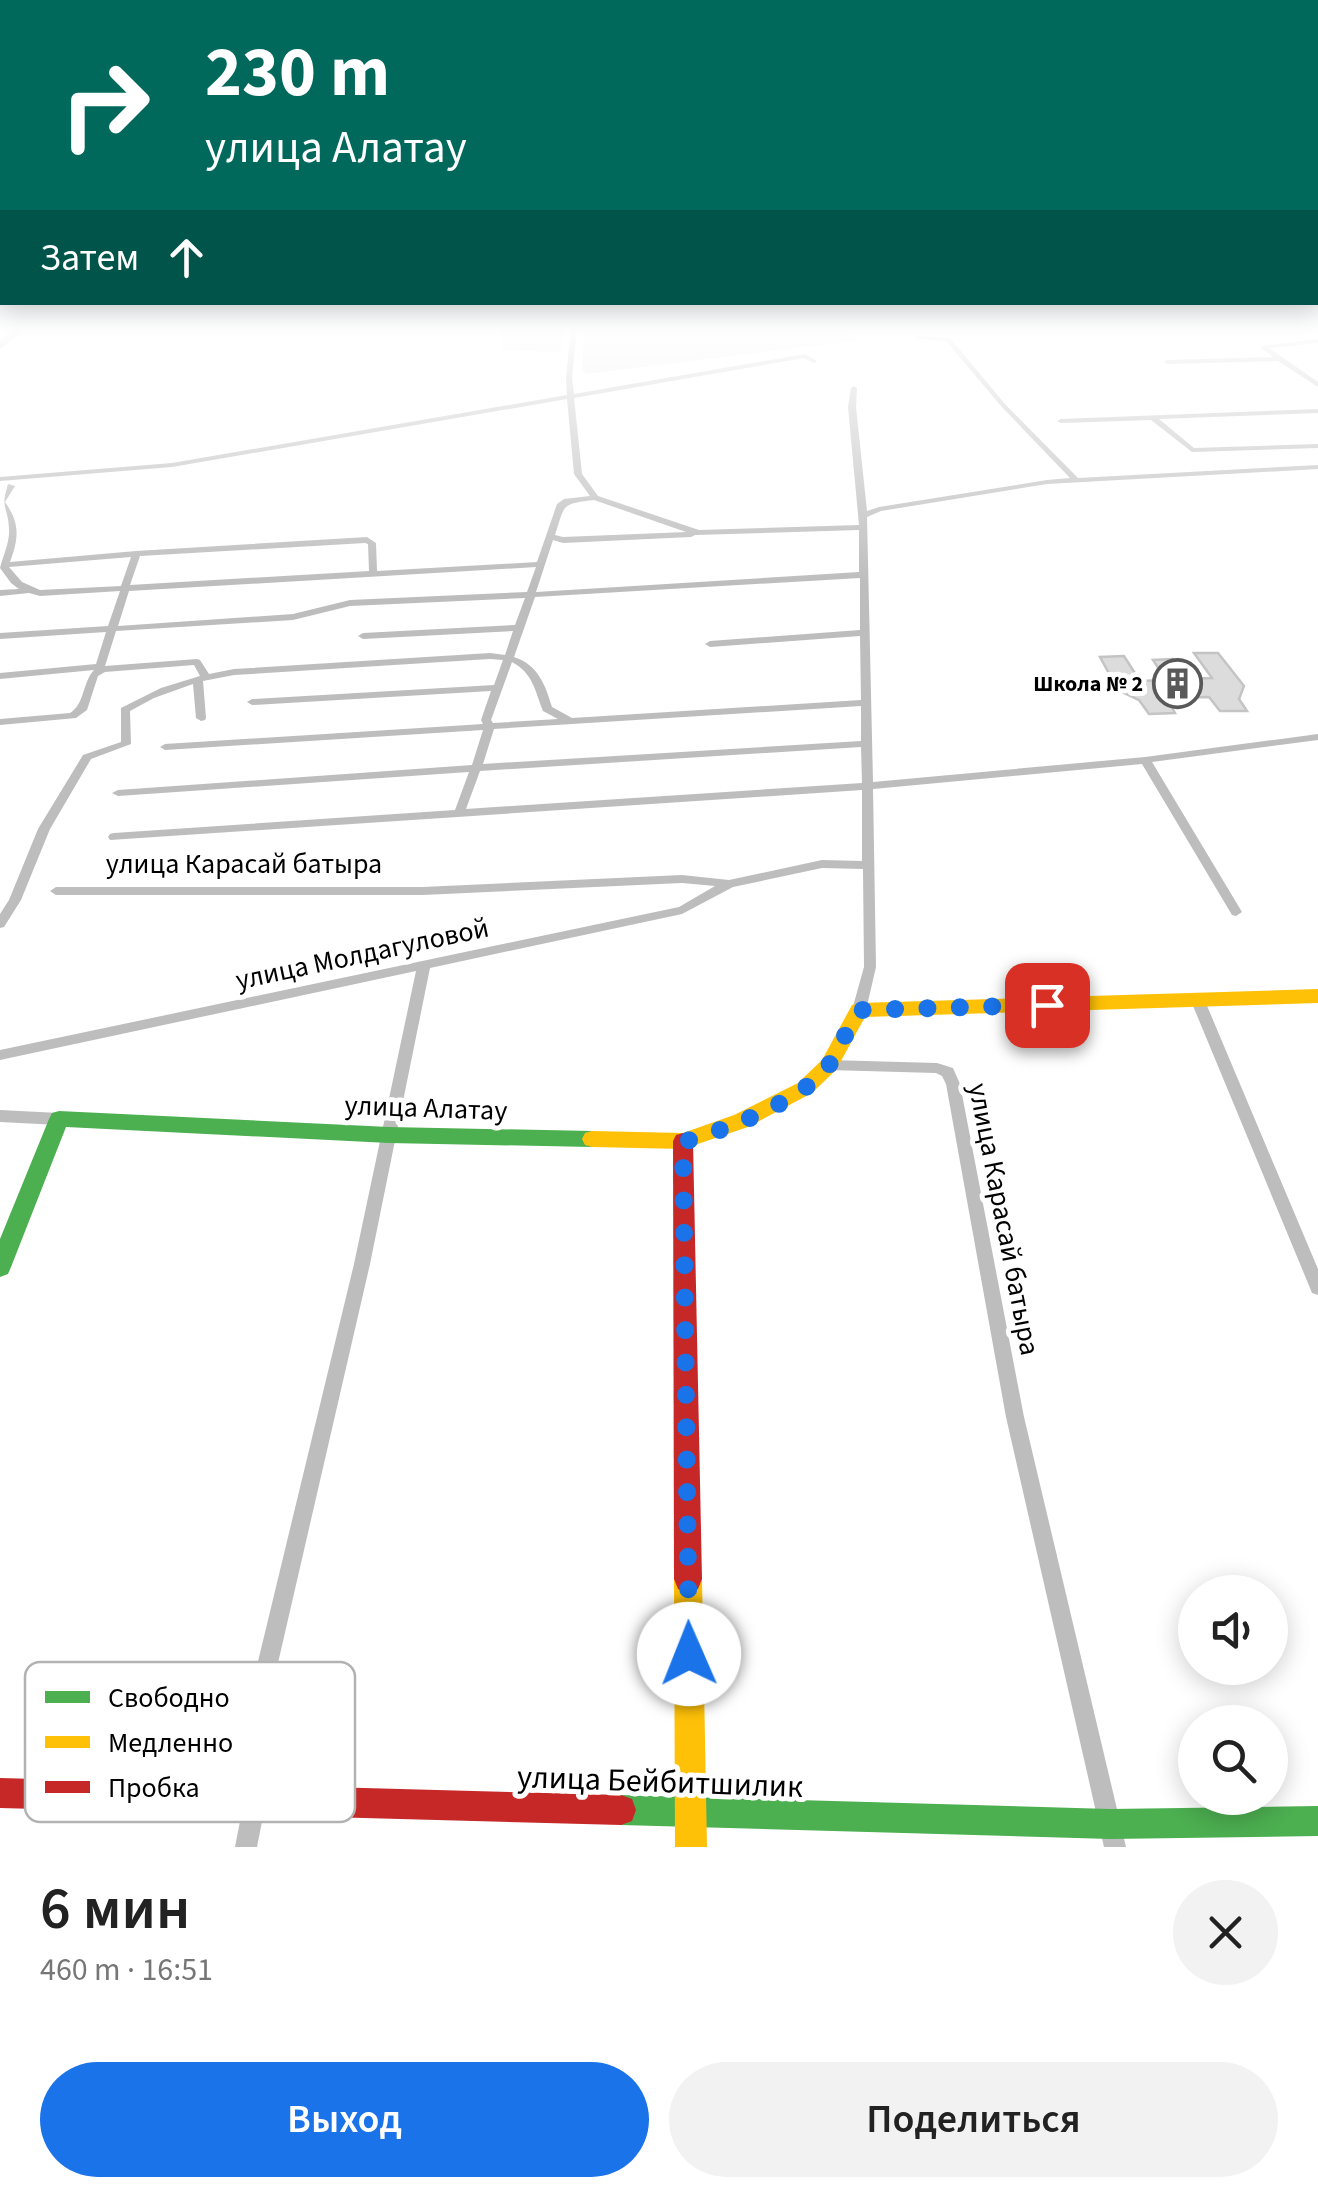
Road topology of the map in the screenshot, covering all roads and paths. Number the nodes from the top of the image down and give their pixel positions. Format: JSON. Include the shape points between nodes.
{"nodes":[{"id":1,"x":492,"y":413,"type":"edge"},
{"id":2,"x":572,"y":413,"type":"edge"},
{"id":3,"x":853,"y":413,"type":"edge"},
{"id":4,"x":1011,"y":413,"type":"edge"},
{"id":5,"x":1285,"y":413,"type":"edge"},
{"id":6,"x":1152,"y":418,"type":"junction"},
{"id":7,"x":1061,"y":420,"type":"dead end"},
{"id":8,"x":1318,"y":446,"type":"edge"},
{"id":9,"x":1318,"y":467,"type":"edge"},
{"id":10,"x":1077,"y":481,"type":"junction"},
{"id":11,"x":4,"y":484,"type":"edge"},
{"id":12,"x":596,"y":498,"type":"junction"},
{"id":13,"x":862,"y":521,"type":"junction"},
{"id":14,"x":698,"y":533,"type":"junction"},
{"id":15,"x":551,"y":537,"type":"junction"},
{"id":16,"x":136,"y":554,"type":"junction"},
{"id":17,"x":2,"y":564,"type":"edge"},
{"id":18,"x":541,"y":564,"type":"junction"},
{"id":19,"x":373,"y":573,"type":"junction"},
{"id":20,"x":862,"y":576,"type":"junction"},
{"id":21,"x":125,"y":588,"type":"junction"},
{"id":22,"x":26,"y":590,"type":"junction"},
{"id":23,"x":0,"y":592,"type":"edge"},
{"id":24,"x":531,"y":595,"type":"junction"},
{"id":25,"x":112,"y":628,"type":"junction"},
{"id":26,"x":520,"y":628,"type":"junction"},
{"id":27,"x":863,"y":633,"type":"junction"},
{"id":28,"x":0,"y":636,"type":"edge"},
{"id":29,"x":363,"y":636,"type":"dead end"},
{"id":30,"x":710,"y":644,"type":"dead end"},
{"id":31,"x":512,"y":657,"type":"junction"},
{"id":32,"x":98,"y":670,"type":"junction"},
{"id":33,"x":0,"y":676,"type":"edge"},
{"id":34,"x":202,"y":678,"type":"junction"},
{"id":35,"x":496,"y":688,"type":"junction"},
{"id":36,"x":252,"y":702,"type":"dead end"},
{"id":37,"x":864,"y":702,"type":"junction"},
{"id":38,"x":201,"y":718,"type":"dead end"},
{"id":39,"x":568,"y":721,"type":"junction"},
{"id":40,"x":0,"y":722,"type":"edge"},
{"id":41,"x":490,"y":726,"type":"junction"},
{"id":42,"x":1318,"y":737,"type":"edge"},
{"id":43,"x":865,"y":744,"type":"junction"},
{"id":44,"x":165,"y":747,"type":"dead end"},
{"id":45,"x":1145,"y":760,"type":"junction"},
{"id":46,"x":476,"y":768,"type":"junction"},
{"id":47,"x":866,"y":786,"type":"junction"},
{"id":48,"x":118,"y":793,"type":"dead end"},
{"id":49,"x":459,"y":813,"type":"junction"},
{"id":50,"x":114,"y":837,"type":"dead end"},
{"id":51,"x":867,"y":865,"type":"junction"},
{"id":52,"x":728,"y":884,"type":"junction"},
{"id":53,"x":56,"y":890,"type":"dead end"},
{"id":54,"x":1236,"y":912,"type":"dead end"},
{"id":55,"x":0,"y":924,"type":"edge"},
{"id":56,"x":424,"y":966,"type":"junction"},
{"id":57,"x":1318,"y":996,"type":"edge"},
{"id":58,"x":1198,"y":1002,"type":"junction"},
{"id":59,"x":860,"y":1010,"type":"junction"},
{"id":60,"x":0,"y":1055,"type":"edge"},
{"id":61,"x":829,"y":1065,"type":"junction"},
{"id":62,"x":0,"y":1116,"type":"edge"},
{"id":63,"x":59,"y":1118,"type":"junction"},
{"id":64,"x":388,"y":1135,"type":"junction"},
{"id":65,"x":683,"y":1142,"type":"junction"},
{"id":66,"x":0,"y":1267,"type":"edge"},
{"id":67,"x":1318,"y":1288,"type":"edge"},
{"id":68,"x":275,"y":1662,"type":"edge"},
{"id":69,"x":0,"y":1793,"type":"edge"},
{"id":70,"x":25,"y":1794,"type":"edge"},
{"id":71,"x":355,"y":1802,"type":"edge"},
{"id":72,"x":691,"y":1812,"type":"junction"},
{"id":73,"x":1318,"y":1821,"type":"edge"},
{"id":74,"x":245,"y":1822,"type":"edge"},
{"id":75,"x":1110,"y":1824,"type":"junction"},
{"id":76,"x":246,"y":1847,"type":"edge"},
{"id":77,"x":691,"y":1847,"type":"edge"},
{"id":78,"x":1116,"y":1847,"type":"edge"}],
"edges":[{"from":1,"to":11,"type":"street","via":[[174,471]]},
{"from":2,"to":12,"type":"street","via":[[578,474]]},
{"from":3,"to":13,"type":"street"},
{"from":4,"to":10,"type":"street"},
{"from":5,"to":6,"type":"street"},
{"from":6,"to":7,"type":"street"},
{"from":6,"to":8,"type":"street","via":[[1192,450]]},
{"from":9,"to":10,"type":"street"},
{"from":10,"to":13,"type":"street","via":[[879,508]]},
{"from":11,"to":17,"type":"street","via":[[1,502],[17,537]]},
{"from":12,"to":14,"type":"street"},
{"from":12,"to":15,"type":"street","via":[[562,503]]},
{"from":13,"to":14,"type":"street"},
{"from":13,"to":20,"type":"street"},
{"from":14,"to":15,"type":"street"},
{"from":15,"to":18,"type":"street"},
{"from":16,"to":17,"type":"street"},
{"from":16,"to":19,"type":"street","via":[[367,540]]},
{"from":16,"to":21,"type":"street"},
{"from":17,"to":22,"type":"street"},
{"from":18,"to":19,"type":"street"},
{"from":18,"to":24,"type":"street"},
{"from":19,"to":21,"type":"street"},
{"from":20,"to":24,"type":"street"},
{"from":20,"to":27,"type":"street"},
{"from":21,"to":22,"type":"street"},
{"from":21,"to":25,"type":"street"},
{"from":22,"to":23,"type":"street"},
{"from":24,"to":25,"type":"street","via":[[350,604],[292,617]]},
{"from":24,"to":26,"type":"street"},
{"from":25,"to":28,"type":"street"},
{"from":25,"to":32,"type":"street"},
{"from":26,"to":29,"type":"street"},
{"from":26,"to":31,"type":"street"},
{"from":27,"to":30,"type":"street"},
{"from":27,"to":37,"type":"street"},
{"from":31,"to":34,"type":"street"},
{"from":31,"to":35,"type":"street"},
{"from":31,"to":39,"type":"street","via":[[541,681],[547,709]]},
{"from":32,"to":33,"type":"street"},
{"from":32,"to":34,"type":"street","via":[[197,662]]},
{"from":32,"to":40,"type":"street","via":[[82,710],[72,716]]},
{"from":34,"to":38,"type":"street"},
{"from":34,"to":55,"type":"street","via":[[125,710],[126,744],[88,757],[44,829]]},
{"from":35,"to":36,"type":"street"},
{"from":35,"to":41,"type":"street"},
{"from":37,"to":39,"type":"street"},
{"from":37,"to":43,"type":"street"},
{"from":39,"to":41,"type":"street"},
{"from":41,"to":44,"type":"street"},
{"from":41,"to":46,"type":"street"},
{"from":42,"to":45,"type":"street"},
{"from":43,"to":46,"type":"street"},
{"from":43,"to":47,"type":"street"},
{"from":45,"to":47,"type":"street"},
{"from":45,"to":54,"type":"street"},
{"from":46,"to":48,"type":"street"},
{"from":46,"to":49,"type":"street"},
{"from":47,"to":49,"type":"street"},
{"from":47,"to":51,"type":"street"},
{"from":49,"to":50,"type":"street"},
{"from":51,"to":52,"type":"street","name":"улица Карасай батыра","via":[[822,864]]},
{"from":51,"to":59,"type":"street","via":[[870,967]]},
{"from":52,"to":53,"type":"street","name":"улица Карасай батыра","via":[[682,879],[423,891]]},
{"from":52,"to":56,"type":"street","name":"улица Молдагуловой","via":[[682,910]]},
{"from":56,"to":60,"type":"street","name":"улица Молдагуловой"},
{"from":56,"to":64,"type":"street"},
{"from":57,"to":58,"type":"street"},
{"from":58,"to":59,"type":"street"},
{"from":58,"to":67,"type":"street"},
{"from":59,"to":61,"type":"street"},
{"from":61,"to":65,"type":"street","name":"улица Алатау","via":[[805,1088]]},
{"from":61,"to":75,"type":"street","name":"улица Карасай батыра","via":[[937,1068],[953,1084],[1016,1417]]},
{"from":62,"to":63,"type":"street","name":"улица Алатау"},
{"from":63,"to":64,"type":"street","name":"улица Алатау"},
{"from":63,"to":66,"type":"street"},
{"from":64,"to":65,"type":"street","name":"улица Алатау"},
{"from":64,"to":68,"type":"street"},
{"from":65,"to":72,"type":"street"},
{"from":69,"to":70,"type":"street","name":"улица Бейбитшилик"},
{"from":71,"to":72,"type":"street","name":"улица Бейбитшилик"},
{"from":72,"to":75,"type":"street","name":"улица Бейбитшилик"},
{"from":72,"to":77,"type":"street"},
{"from":73,"to":75,"type":"street","name":"улица Бейбитшилик"},
{"from":74,"to":76,"type":"street"},
{"from":75,"to":78,"type":"street","name":"улица Карасай батыра"}]}
